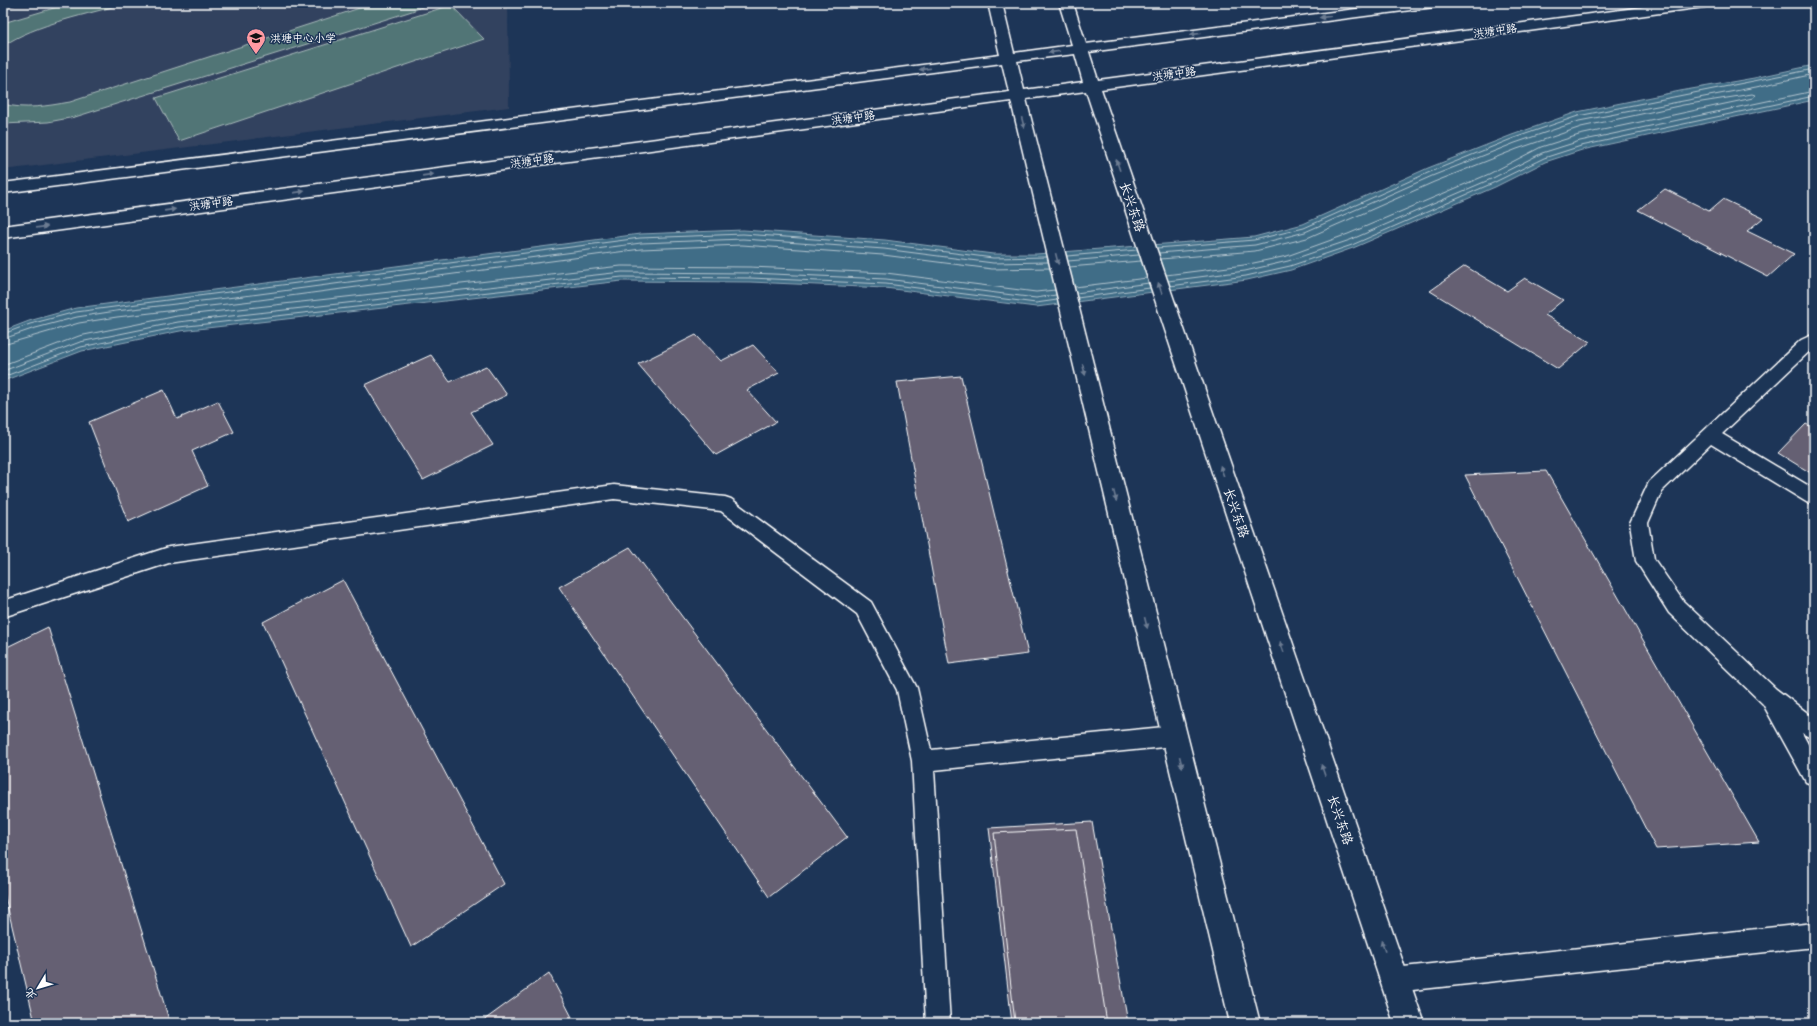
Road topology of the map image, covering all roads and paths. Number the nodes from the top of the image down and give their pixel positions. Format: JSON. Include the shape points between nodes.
{"nodes":[{"id":1,"x":995,"y":3,"type":"edge"},
{"id":2,"x":1066,"y":3,"type":"edge"},
{"id":3,"x":1434,"y":3,"type":"edge"},
{"id":4,"x":1704,"y":3,"type":"edge"},
{"id":5,"x":1080,"y":49,"type":"junction"},
{"id":6,"x":1007,"y":58,"type":"junction"},
{"id":7,"x":1092,"y":86,"type":"junction"},
{"id":8,"x":1016,"y":96,"type":"junction"},
{"id":9,"x":3,"y":188,"type":"edge"},
{"id":10,"x":3,"y":232,"type":"edge"},
{"id":11,"x":1812,"y":344,"type":"edge"},
{"id":12,"x":1710,"y":435,"type":"junction"},
{"id":13,"x":1814,"y":498,"type":"edge"},
{"id":14,"x":3,"y":609,"type":"edge"},
{"id":15,"x":1769,"y":696,"type":"junction"},
{"id":16,"x":1814,"y":730,"type":"edge"},
{"id":17,"x":1174,"y":736,"type":"junction"},
{"id":18,"x":923,"y":761,"type":"junction"},
{"id":19,"x":1814,"y":775,"type":"edge"},
{"id":20,"x":1814,"y":935,"type":"edge"},
{"id":21,"x":1394,"y":980,"type":"junction"},
{"id":22,"x":938,"y":1023,"type":"edge"},
{"id":23,"x":1245,"y":1023,"type":"edge"},
{"id":24,"x":1409,"y":1023,"type":"edge"}],
"edges":[{"from":1,"to":6,"type":"main road"},
{"from":2,"to":5,"type":"main road","name":"长兴东路"},
{"from":3,"to":5,"type":"main road","one_way":true},
{"from":4,"to":7,"type":"main road","name":"洪塘中路"},
{"from":5,"to":6,"type":"main road","one_way":true},
{"from":5,"to":7,"type":"main road","name":"长兴东路"},
{"from":6,"to":8,"type":"main road"},
{"from":6,"to":9,"type":"main road","one_way":true},
{"from":7,"to":8,"type":"main road","name":"洪塘中路"},
{"from":21,"to":7,"type":"main road","name":"长兴东路","one_way":true},
{"from":10,"to":8,"type":"main road","name":"洪塘中路","one_way":true},
{"from":8,"to":17,"type":"main road","one_way":true},
{"from":11,"to":12,"type":"lane"},
{"from":12,"to":13,"type":"lane"},
{"from":12,"to":15,"type":"lane","via":[[1655,487],[1639,524],[1645,561],[1676,608]]},
{"from":14,"to":18,"type":"lane","via":[[169,554],[614,492],[725,504],[864,608],[907,688]]},
{"from":15,"to":16,"type":"lane"},
{"from":15,"to":19,"type":"lane"},
{"from":17,"to":18,"type":"lane"},
{"from":17,"to":23,"type":"main road","one_way":true},
{"from":18,"to":22,"type":"lane"},
{"from":20,"to":21,"type":"lane"},
{"from":21,"to":24,"type":"main road","name":"长兴东路"}]}
